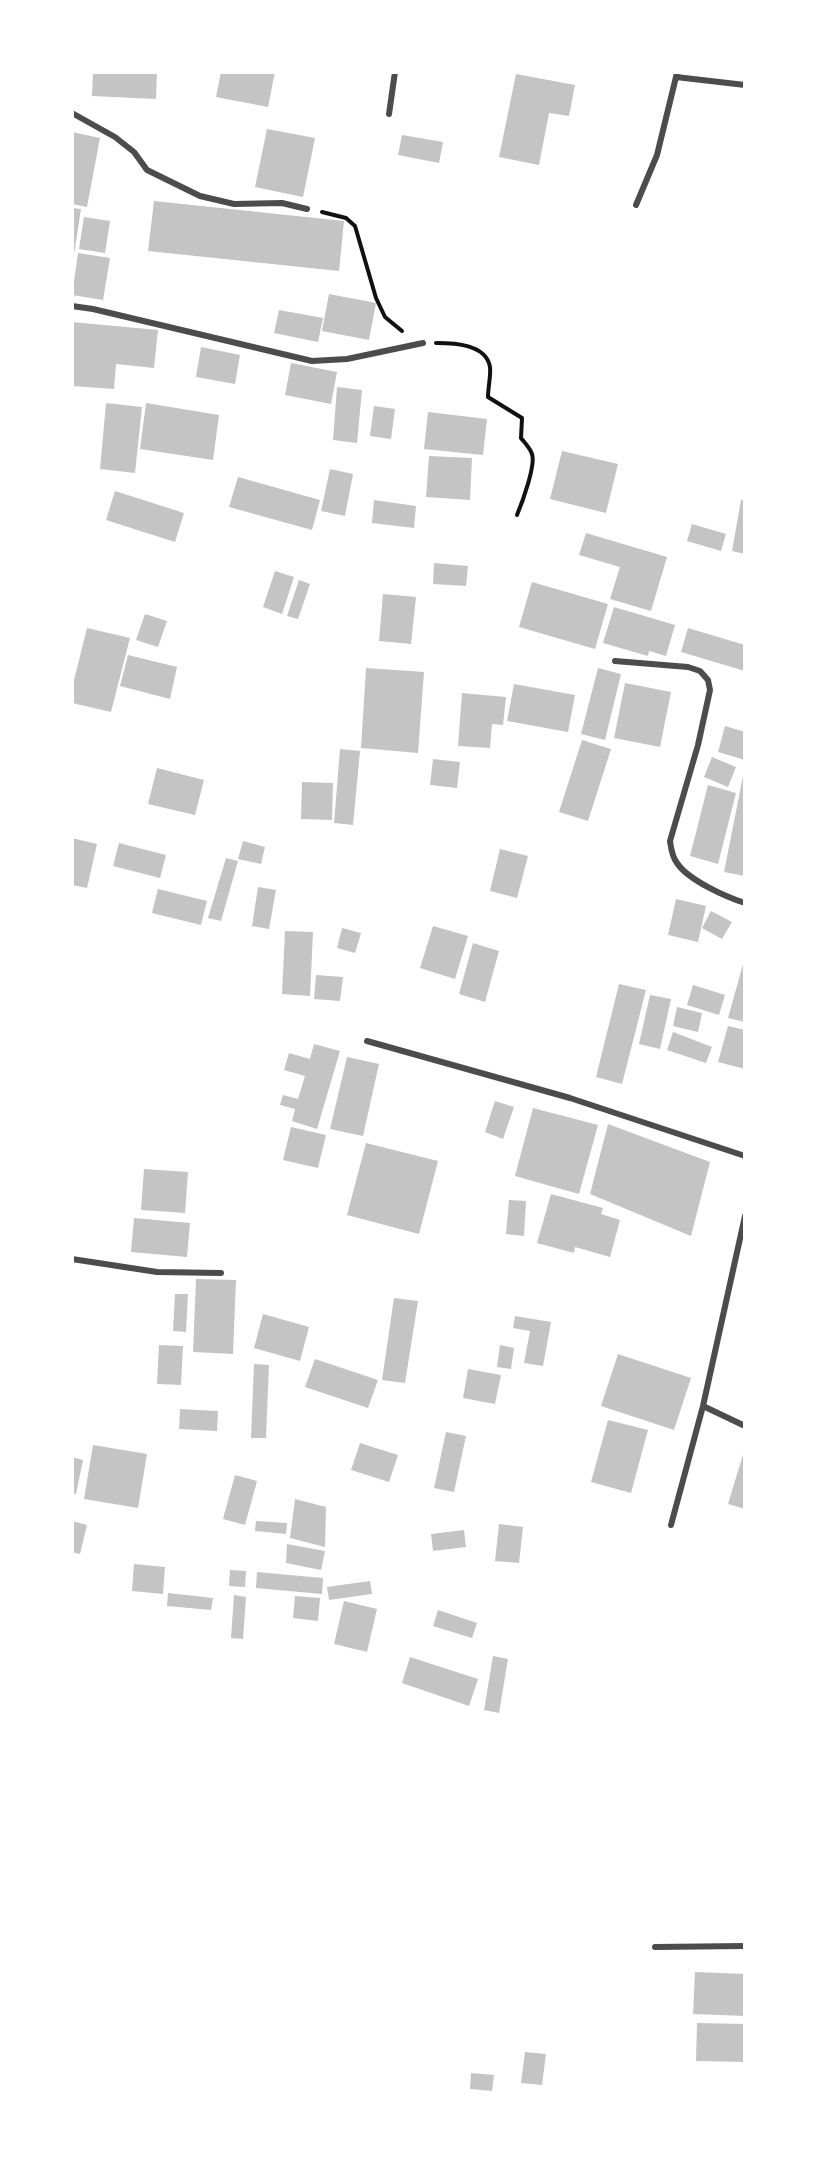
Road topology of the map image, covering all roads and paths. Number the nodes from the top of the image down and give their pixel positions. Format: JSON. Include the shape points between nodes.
{"nodes":[{"id":1,"x":396,"y":72,"type":"edge"},
{"id":2,"x":676,"y":74,"type":"edge"},
{"id":3,"x":745,"y":85,"type":"edge"},
{"id":4,"x":72,"y":113,"type":"edge"},
{"id":5,"x":389,"y":114,"type":"dead end"},
{"id":6,"x":636,"y":205,"type":"dead end"},
{"id":7,"x":307,"y":209,"type":"joint"},
{"id":8,"x":72,"y":306,"type":"edge"},
{"id":9,"x":423,"y":343,"type":"junction"},
{"id":10,"x":518,"y":514,"type":"dead end"},
{"id":11,"x":615,"y":661,"type":"dead end"},
{"id":12,"x":745,"y":903,"type":"edge"},
{"id":13,"x":367,"y":1041,"type":"dead end"},
{"id":14,"x":745,"y":1156,"type":"edge"},
{"id":15,"x":745,"y":1216,"type":"edge"},
{"id":16,"x":72,"y":1259,"type":"edge"},
{"id":17,"x":221,"y":1273,"type":"dead end"},
{"id":18,"x":703,"y":1406,"type":"junction"},
{"id":19,"x":745,"y":1426,"type":"edge"},
{"id":20,"x":671,"y":1525,"type":"dead end"},
{"id":21,"x":745,"y":1946,"type":"edge"},
{"id":22,"x":655,"y":1947,"type":"dead end"}],
"edges":[{"from":1,"to":5,"type":"street"},
{"from":2,"to":3,"type":"street"},
{"from":2,"to":6,"type":"street","via":[[657,154]]},
{"from":4,"to":7,"type":"street","via":[[115,137],[134,152],[147,170],[200,196],[234,204],[282,203]]},
{"from":7,"to":9,"type":"path","via":[[346,218],[355,226],[376,298],[386,317]]},
{"from":8,"to":9,"type":"street","via":[[312,361],[347,359]]},
{"from":9,"to":10,"type":"path","via":[[449,343],[484,354],[490,367],[488,397],[522,417],[521,438],[533,459]]},
{"from":11,"to":12,"type":"street","via":[[688,667],[700,671],[708,680],[710,690],[698,745],[670,841],[677,864],[691,877]]},
{"from":13,"to":14,"type":"street","via":[[570,1098]]},
{"from":15,"to":18,"type":"street"},
{"from":16,"to":17,"type":"street","via":[[157,1272]]},
{"from":18,"to":19,"type":"street"},
{"from":18,"to":20,"type":"street"},
{"from":21,"to":22,"type":"street"}]}
